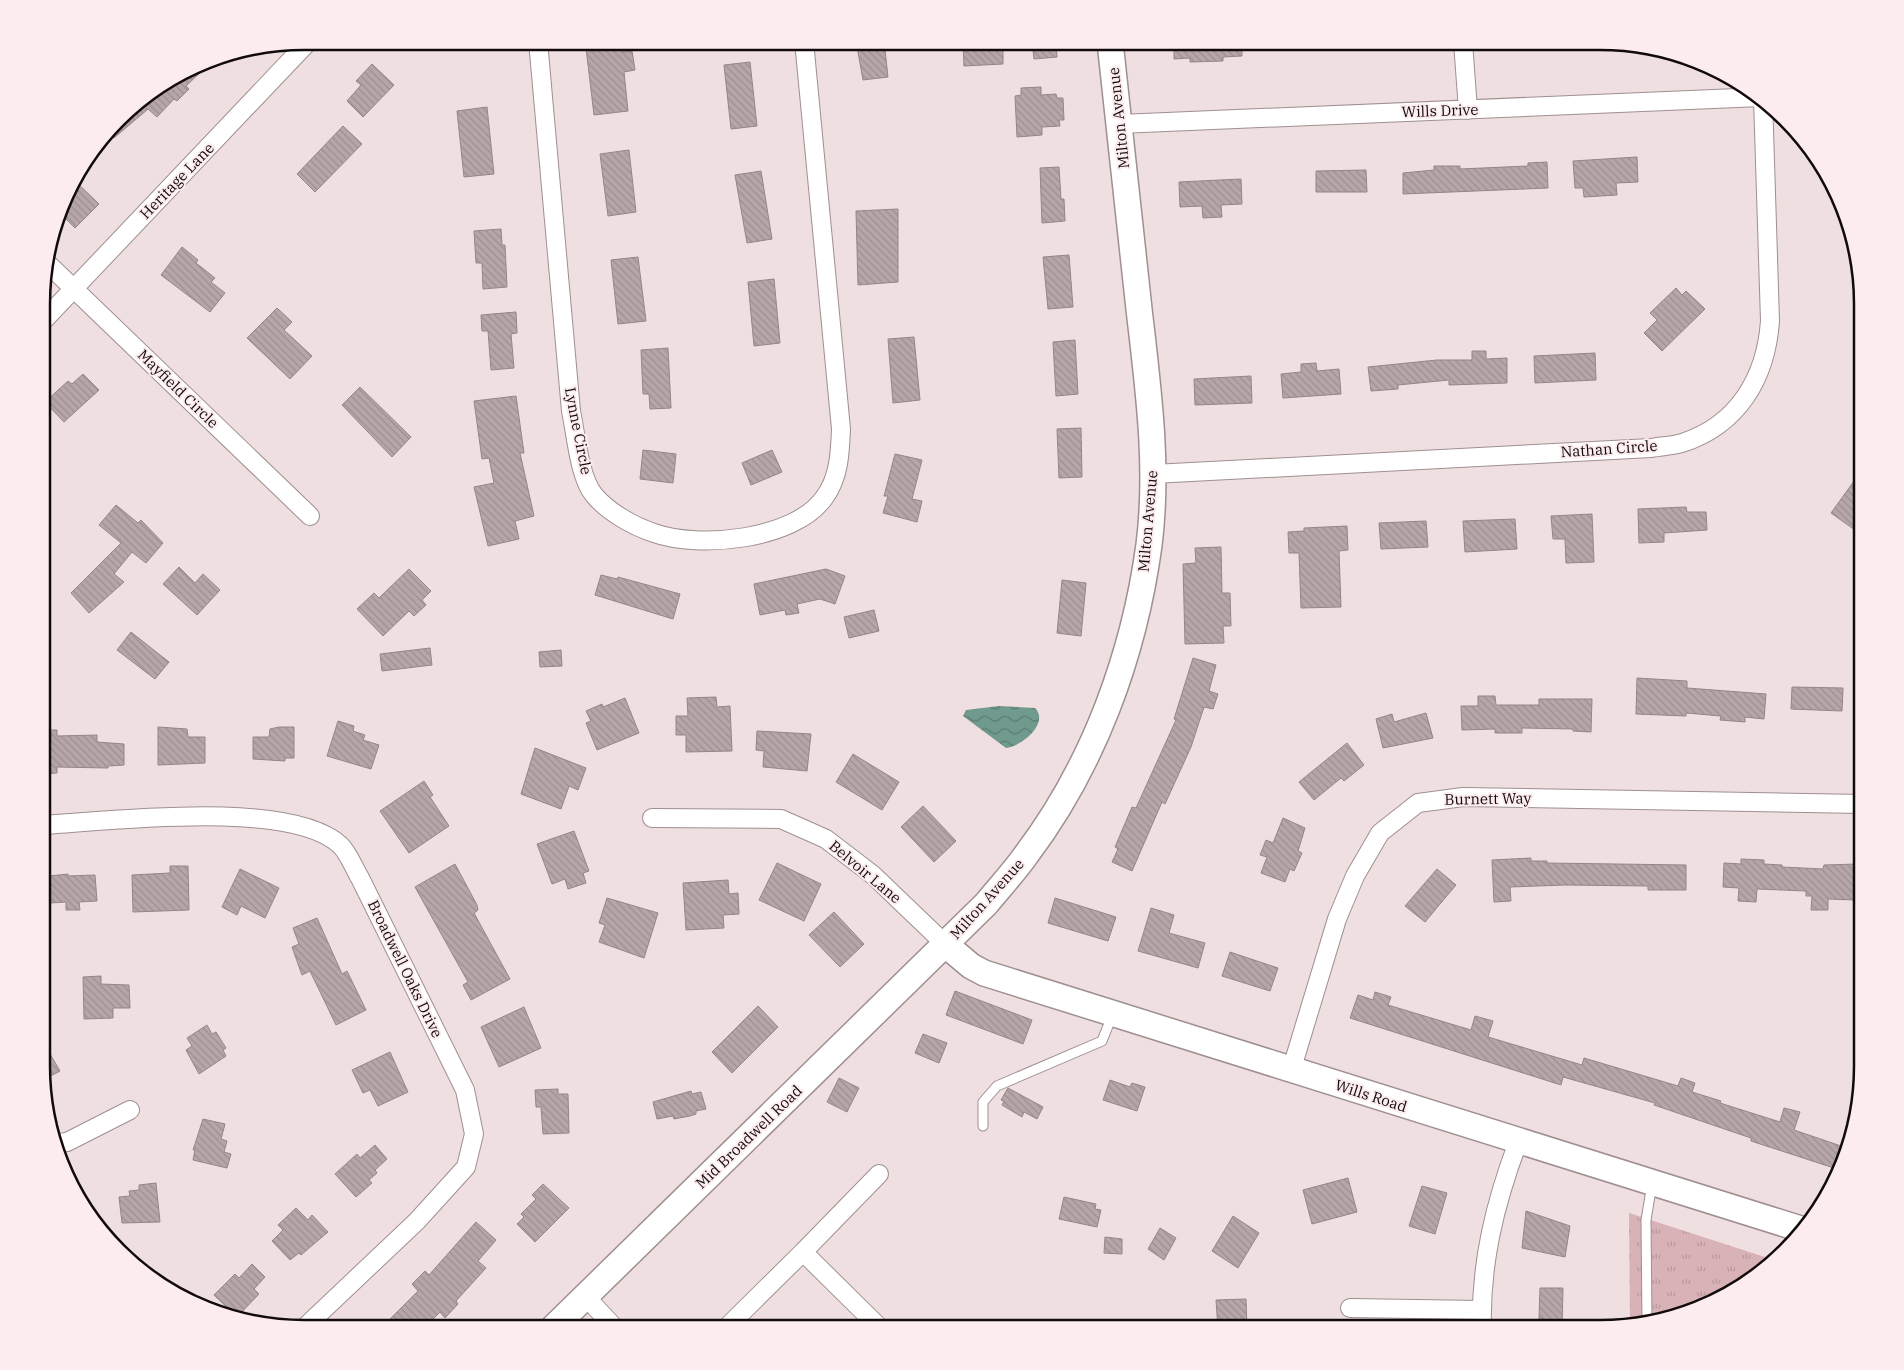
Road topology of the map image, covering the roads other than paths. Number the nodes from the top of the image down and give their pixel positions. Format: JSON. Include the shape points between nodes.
{"nodes":[{"id":1,"x":300,"y":50,"type":"edge"},
{"id":2,"x":539,"y":50,"type":"edge"},
{"id":3,"x":805,"y":50,"type":"edge"},
{"id":4,"x":1111,"y":50,"type":"edge"},
{"id":5,"x":1464,"y":50,"type":"edge"},
{"id":6,"x":1748,"y":98,"type":"edge"},
{"id":7,"x":1762,"y":109,"type":"edge"},
{"id":8,"x":1468,"y":110,"type":"junction"},
{"id":9,"x":1119,"y":124,"type":"junction"},
{"id":10,"x":53,"y":268,"type":"edge"},
{"id":11,"x":74,"y":288,"type":"junction"},
{"id":12,"x":50,"y":314,"type":"edge"},
{"id":13,"x":1153,"y":474,"type":"junction"},
{"id":14,"x":310,"y":516,"type":"dead end"},
{"id":15,"x":1854,"y":804,"type":"edge"},
{"id":16,"x":652,"y":818,"type":"dead end"},
{"id":17,"x":50,"y":825,"type":"edge"},
{"id":18,"x":946,"y":945,"type":"junction"},
{"id":19,"x":1113,"y":1014,"type":"junction"},
{"id":20,"x":1291,"y":1071,"type":"junction"},
{"id":21,"x":130,"y":1110,"type":"dead end"},
{"id":22,"x":983,"y":1126,"type":"dead end"},
{"id":23,"x":1518,"y":1142,"type":"junction"},
{"id":24,"x":62,"y":1143,"type":"edge"},
{"id":25,"x":879,"y":1174,"type":"dead end"},
{"id":26,"x":1652,"y":1183,"type":"junction"},
{"id":27,"x":1796,"y":1228,"type":"edge"},
{"id":28,"x":804,"y":1251,"type":"junction"},
{"id":29,"x":585,"y":1296,"type":"junction"},
{"id":30,"x":1350,"y":1308,"type":"dead end"},
{"id":31,"x":1481,"y":1310,"type":"junction"},
{"id":32,"x":1646,"y":1316,"type":"edge"},
{"id":33,"x":312,"y":1320,"type":"edge"},
{"id":34,"x":568,"y":1320,"type":"edge"},
{"id":35,"x":608,"y":1320,"type":"edge"},
{"id":36,"x":734,"y":1320,"type":"edge"},
{"id":37,"x":872,"y":1320,"type":"edge"},
{"id":38,"x":1482,"y":1320,"type":"edge"}],
"edges":[{"from":1,"to":11,"type":"street","name":"Heritage Lane"},
{"from":2,"to":3,"type":"street","name":"Lynne Circle","via":[[571,411],[583,471],[592,494],[609,510],[654,533],[693,540],[756,536],[792,523],[824,499],[840,461],[841,429]]},
{"from":4,"to":9,"type":"street","name":"Milton Avenue"},
{"from":5,"to":8,"type":"street"},
{"from":6,"to":8,"type":"street","name":"Wills Drive"},
{"from":7,"to":13,"type":"street","name":"Nathan Circle","via":[[1769,343],[1761,370],[1749,393],[1732,413],[1709,430],[1681,443],[1651,448]]},
{"from":8,"to":9,"type":"street","name":"Wills Drive"},
{"from":9,"to":13,"type":"street","name":"Milton Avenue","via":[[1150,408]]},
{"from":10,"to":11,"type":"street","name":"Mayfield Circle"},
{"from":11,"to":12,"type":"street","name":"Heritage Lane"},
{"from":11,"to":14,"type":"street","name":"Mayfield Circle"},
{"from":13,"to":18,"type":"street","name":"Milton Avenue","via":[[1149,543],[1138,609],[1120,675],[1095,738],[1064,798],[1027,854],[986,904]]},
{"from":15,"to":20,"type":"street","name":"Burnett Way","via":[[1463,797],[1418,803],[1380,833],[1355,876],[1337,919]]},
{"from":16,"to":18,"type":"street","name":"Belvoir Lane","via":[[781,819],[826,839],[873,875]]},
{"from":17,"to":33,"type":"street","name":"Broadwell Oaks Drive","via":[[219,816],[275,820],[313,829],[341,845],[360,878],[465,1090],[474,1134],[466,1167],[417,1221]]},
{"from":18,"to":19,"type":"street","name":"Wills Road","via":[[970,966],[984,973]]},
{"from":18,"to":29,"type":"street","name":"Mid Broadwell Road"},
{"from":19,"to":20,"type":"street","name":"Wills Road"},
{"from":19,"to":22,"type":"lane","via":[[1102,1041],[997,1086],[982,1102]]},
{"from":20,"to":23,"type":"street","name":"Wills Road"},
{"from":21,"to":24,"type":"street"},
{"from":23,"to":26,"type":"street","name":"Wills Road"},
{"from":23,"to":31,"type":"street","via":[[1502,1184],[1492,1225],[1484,1267]]},
{"from":25,"to":28,"type":"street"},
{"from":26,"to":27,"type":"street","name":"Wills Road"},
{"from":26,"to":32,"type":"lane","via":[[1646,1220]]},
{"from":28,"to":36,"type":"street"},
{"from":28,"to":37,"type":"street"},
{"from":29,"to":34,"type":"street","name":"Mid Broadwell Road"},
{"from":29,"to":35,"type":"street"},
{"from":30,"to":31,"type":"street"},
{"from":31,"to":38,"type":"street"}]}
